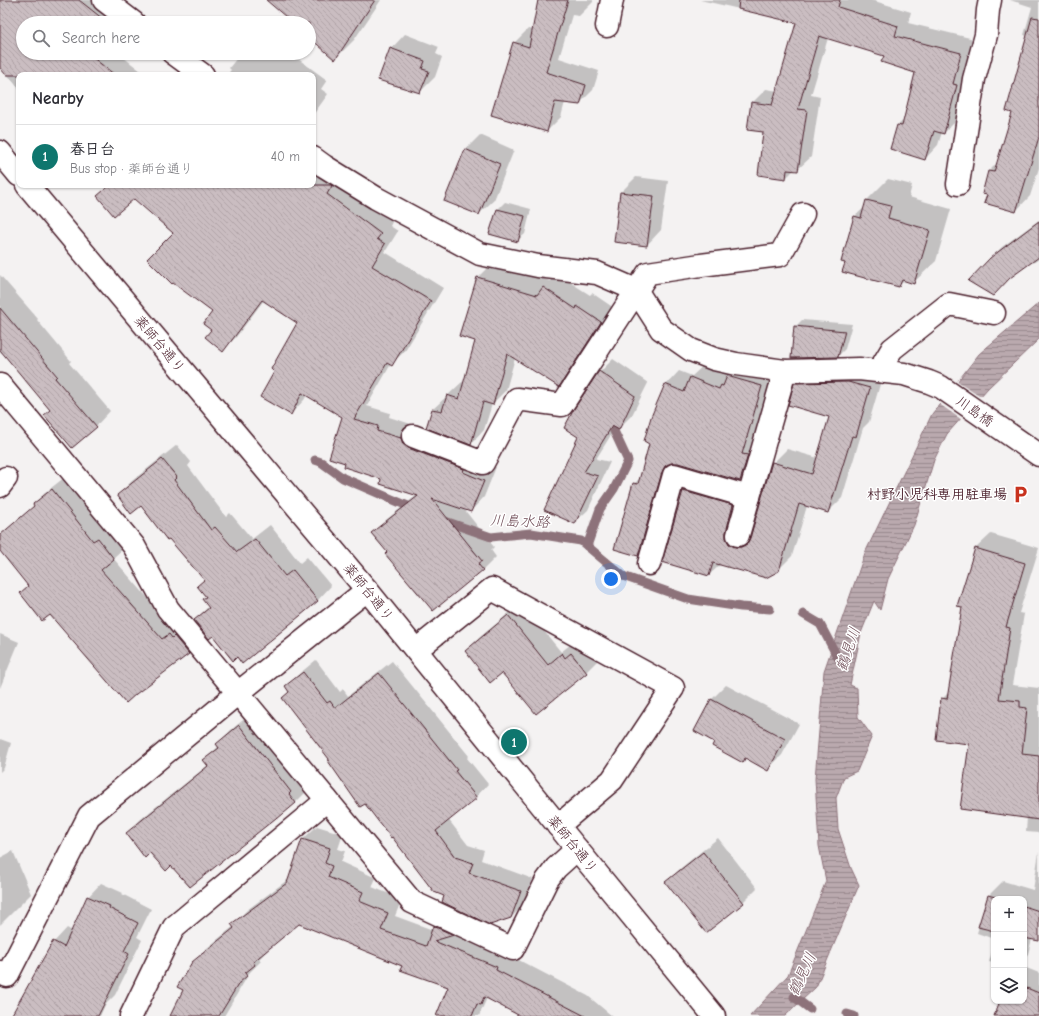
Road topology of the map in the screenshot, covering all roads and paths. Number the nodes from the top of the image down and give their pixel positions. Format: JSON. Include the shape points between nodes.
{"nodes":[{"id":1,"x":104,"y":0,"type":"edge"},
{"id":2,"x":612,"y":0,"type":"edge"},
{"id":3,"x":990,"y":0,"type":"edge"},
{"id":4,"x":125,"y":16,"type":"edge"},
{"id":5,"x":608,"y":26,"type":"dead end"},
{"id":6,"x":183,"y":60,"type":"edge"},
{"id":7,"x":199,"y":72,"type":"edge"},
{"id":8,"x":0,"y":152,"type":"edge"},
{"id":9,"x":316,"y":160,"type":"edge"},
{"id":10,"x":16,"y":171,"type":"edge"},
{"id":11,"x":958,"y":184,"type":"dead end"},
{"id":12,"x":30,"y":188,"type":"edge"},
{"id":13,"x":803,"y":214,"type":"dead end"},
{"id":14,"x":636,"y":290,"type":"junction"},
{"id":15,"x":994,"y":313,"type":"dead end"},
{"id":16,"x":785,"y":371,"type":"junction"},
{"id":17,"x":879,"y":371,"type":"junction"},
{"id":18,"x":0,"y":385,"type":"edge"},
{"id":19,"x":413,"y":436,"type":"dead end"},
{"id":20,"x":1039,"y":455,"type":"edge"},
{"id":21,"x":749,"y":496,"type":"junction"},
{"id":22,"x":738,"y":535,"type":"dead end"},
{"id":23,"x":649,"y":564,"type":"dead end"},
{"id":24,"x":368,"y":590,"type":"junction"},
{"id":25,"x":416,"y":650,"type":"junction"},
{"id":26,"x":238,"y":693,"type":"junction"},
{"id":27,"x":328,"y":800,"type":"junction"},
{"id":28,"x":558,"y":826,"type":"junction"},
{"id":29,"x":577,"y":849,"type":"junction"},
{"id":30,"x":0,"y":972,"type":"edge"},
{"id":31,"x":709,"y":1010,"type":"edge"},
{"id":32,"x":131,"y":1016,"type":"edge"}],
"edges":[{"from":1,"to":4,"type":"street"},
{"from":2,"to":5,"type":"street"},
{"from":3,"to":11,"type":"street","via":[[986,35],[974,79]]},
{"from":6,"to":7,"type":"street"},
{"from":8,"to":10,"type":"street"},
{"from":9,"to":14,"type":"street","via":[[376,198],[480,254],[538,266],[597,273]]},
{"from":12,"to":24,"type":"street","name":"薬師台通り"},
{"from":13,"to":14,"type":"street","via":[[780,256],[648,273]]},
{"from":14,"to":16,"type":"street","name":"川島橋","via":[[662,329],[691,350],[714,359]]},
{"from":14,"to":19,"type":"street","via":[[562,405],[517,399],[483,463]]},
{"from":15,"to":17,"type":"street","via":[[949,304],[892,349]]},
{"from":16,"to":17,"type":"street","name":"川島橋"},
{"from":16,"to":21,"type":"street"},
{"from":17,"to":20,"type":"street","name":"川島橋","via":[[904,374],[941,387]]},
{"from":18,"to":26,"type":"street","via":[[134,546],[168,608]]},
{"from":21,"to":22,"type":"street"},
{"from":21,"to":23,"type":"street","via":[[674,475]]},
{"from":24,"to":25,"type":"street","name":"薬師台通り"},
{"from":24,"to":26,"type":"street"},
{"from":25,"to":28,"type":"street","name":"薬師台通り"},
{"from":25,"to":28,"type":"street","via":[[492,589],[673,688],[612,780]]},
{"from":26,"to":27,"type":"street"},
{"from":26,"to":30,"type":"street","via":[[89,816],[7,976]]},
{"from":27,"to":29,"type":"street","via":[[412,902],[513,949],[546,880],[552,871]]},
{"from":27,"to":32,"type":"street","via":[[174,927]]},
{"from":28,"to":29,"type":"street","name":"薬師台通り"},
{"from":29,"to":31,"type":"street","name":"薬師台通り"}]}
